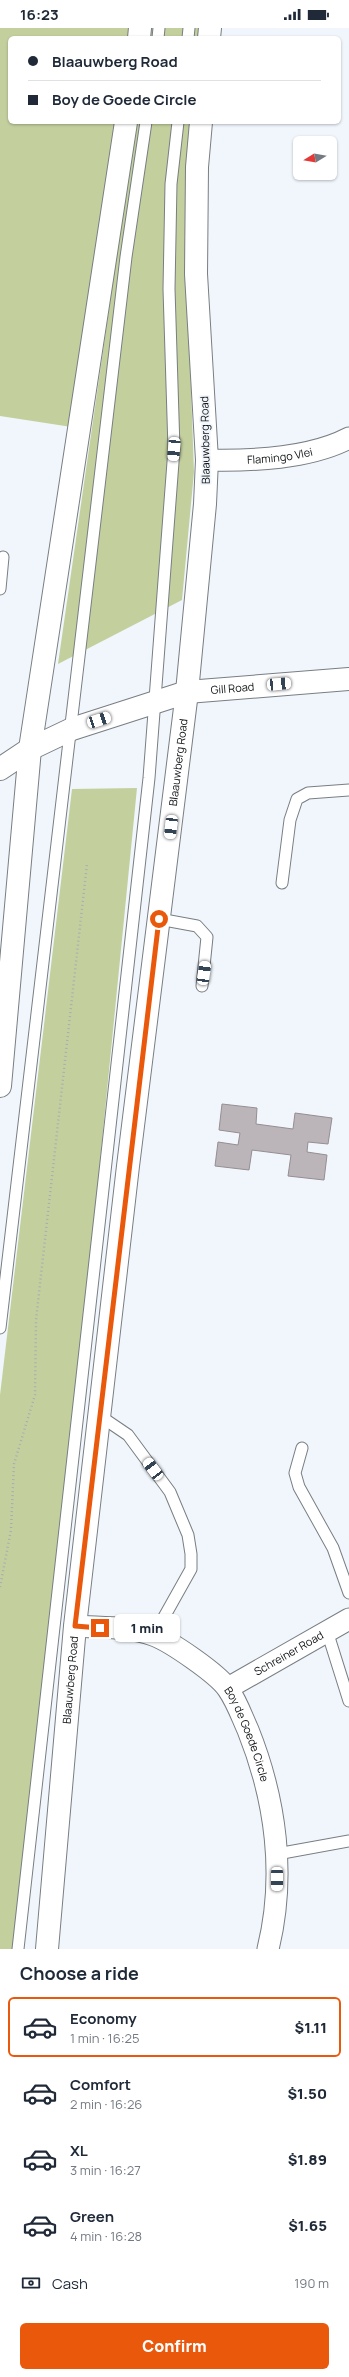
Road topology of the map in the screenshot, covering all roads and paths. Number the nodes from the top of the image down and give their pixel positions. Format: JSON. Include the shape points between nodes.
{"nodes":[{"id":1,"x":126,"y":124,"type":"edge"},
{"id":2,"x":146,"y":124,"type":"edge"},
{"id":3,"x":178,"y":124,"type":"edge"},
{"id":4,"x":200,"y":124,"type":"edge"},
{"id":5,"x":349,"y":438,"type":"edge"},
{"id":6,"x":207,"y":460,"type":"junction"},
{"id":7,"x":3,"y":556,"type":"dead end"},
{"id":8,"x":0,"y":589,"type":"edge"},
{"id":9,"x":349,"y":679,"type":"edge"},
{"id":10,"x":187,"y":692,"type":"junction"},
{"id":11,"x":153,"y":702,"type":"junction"},
{"id":12,"x":72,"y":729,"type":"junction"},
{"id":13,"x":30,"y":749,"type":"junction"},
{"id":14,"x":0,"y":769,"type":"edge"},
{"id":15,"x":349,"y":790,"type":"edge"},
{"id":16,"x":87,"y":864,"type":"dead end"},
{"id":17,"x":282,"y":883,"type":"dead end"},
{"id":18,"x":159,"y":919,"type":"junction"},
{"id":19,"x":202,"y":986,"type":"dead end"},
{"id":20,"x":0,"y":1086,"type":"edge"},
{"id":21,"x":0,"y":1328,"type":"edge"},
{"id":22,"x":100,"y":1416,"type":"junction"},
{"id":23,"x":302,"y":1448,"type":"dead end"},
{"id":24,"x":0,"y":1587,"type":"edge"},
{"id":25,"x":349,"y":1593,"type":"edge"},
{"id":26,"x":349,"y":1619,"type":"edge"},
{"id":27,"x":75,"y":1626,"type":"junction"},
{"id":28,"x":327,"y":1631,"type":"junction"},
{"id":29,"x":154,"y":1635,"type":"junction"},
{"id":30,"x":228,"y":1688,"type":"junction"},
{"id":31,"x":349,"y":1701,"type":"edge"},
{"id":32,"x":349,"y":1841,"type":"edge"},
{"id":33,"x":277,"y":1854,"type":"junction"},
{"id":34,"x":18,"y":1949,"type":"edge"},
{"id":35,"x":47,"y":1949,"type":"edge"},
{"id":36,"x":268,"y":1949,"type":"edge"}],
"edges":[{"from":1,"to":13,"type":"main road"},
{"from":2,"to":12,"type":"lane","via":[[126,257]]},
{"from":3,"to":11,"type":"lane","via":[[170,184],[169,289],[174,449]]},
{"from":4,"to":6,"type":"main road","name":"Blaauwberg Road","via":[[196,274]]},
{"from":5,"to":6,"type":"street","name":"Flamingo Vlei","via":[[325,449],[242,461]]},
{"from":6,"to":10,"type":"main road","name":"Blaauwberg Road"},
{"from":7,"to":8,"type":"lane"},
{"from":9,"to":10,"type":"main road","name":"Gill Road"},
{"from":10,"to":11,"type":"main road","name":"Gill Road"},
{"from":10,"to":18,"type":"main road","name":"Blaauwberg Road"},
{"from":11,"to":12,"type":"main road","name":"Gill Road"},
{"from":11,"to":34,"type":"lane","via":[[148,786]]},
{"from":12,"to":13,"type":"main road","name":"Gill Road"},
{"from":12,"to":21,"type":"lane","via":[[54,859]]},
{"from":13,"to":14,"type":"main road","name":"Gill Road"},
{"from":13,"to":20,"type":"main road"},
{"from":15,"to":17,"type":"lane","via":[[308,793],[297,799],[290,820]]},
{"from":16,"to":24,"type":"path","via":[[36,1320],[35,1395],[14,1464],[11,1530]]},
{"from":18,"to":19,"type":"lane","via":[[197,926],[207,937]]},
{"from":18,"to":22,"type":"main road","name":"Blaauwberg Road"},
{"from":22,"to":27,"type":"main road","name":"Blaauwberg Road"},
{"from":22,"to":29,"type":"lane","via":[[128,1435],[170,1492],[188,1535],[191,1569]]},
{"from":23,"to":25,"type":"lane","via":[[295,1472],[299,1487],[332,1548]]},
{"from":26,"to":28,"type":"street","name":"Schreiner Road"},
{"from":27,"to":29,"type":"street","name":"Boy de Goede Circle","via":[[130,1630]]},
{"from":27,"to":35,"type":"main road","name":"Blaauwberg Road"},
{"from":28,"to":30,"type":"street","name":"Schreiner Road"},
{"from":28,"to":31,"type":"lane"},
{"from":29,"to":30,"type":"street","name":"Boy de Goede Circle","via":[[194,1659]]},
{"from":30,"to":33,"type":"street","name":"Boy de Goede Circle","via":[[260,1759],[275,1830]]},
{"from":32,"to":33,"type":"lane"},
{"from":33,"to":36,"type":"street","name":"Boy de Goede Circle","via":[[276,1904]]}]}
